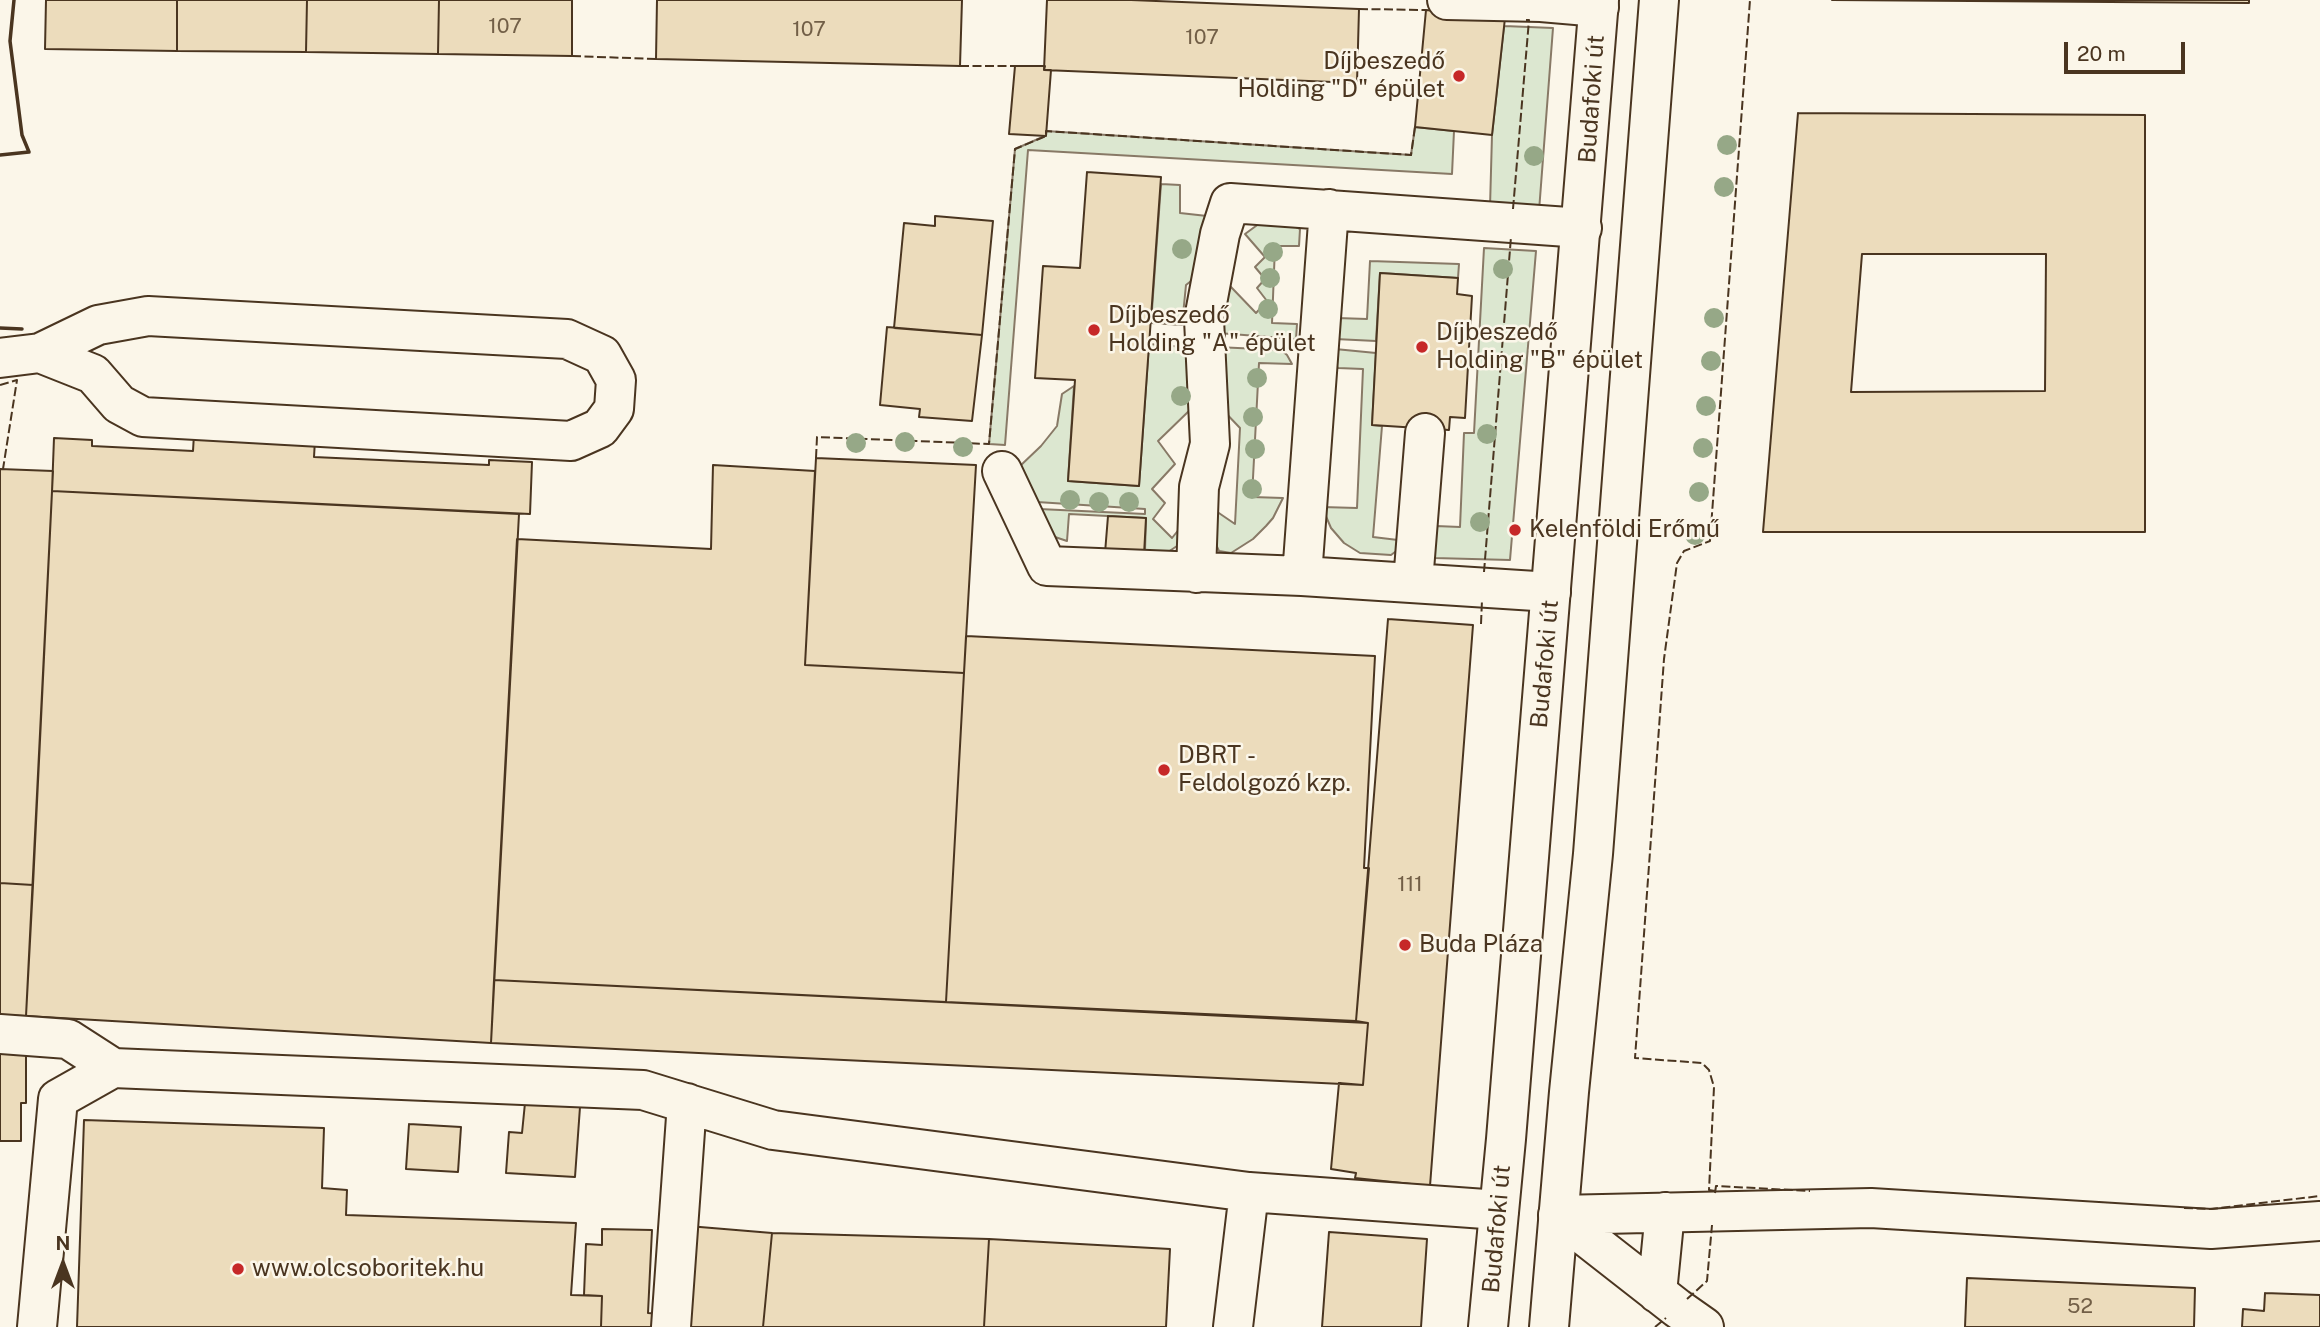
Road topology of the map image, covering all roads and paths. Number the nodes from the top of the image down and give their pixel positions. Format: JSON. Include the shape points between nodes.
{"nodes":[{"id":1,"x":1447,"y":0,"type":"edge"},
{"id":2,"x":1659,"y":0,"type":"edge"},
{"id":3,"x":1599,"y":4,"type":"edge"},
{"id":4,"x":1329,"y":209,"type":"junction"},
{"id":5,"x":1582,"y":228,"type":"junction"},
{"id":6,"x":40,"y":353,"type":"junction"},
{"id":7,"x":0,"y":358,"type":"edge"},
{"id":8,"x":1424,"y":433,"type":"dead end"},
{"id":9,"x":1002,"y":471,"type":"dead end"},
{"id":10,"x":1196,"y":573,"type":"junction"},
{"id":11,"x":1302,"y":576,"type":"junction"},
{"id":12,"x":1413,"y":582,"type":"junction"},
{"id":13,"x":1551,"y":592,"type":"junction"},
{"id":14,"x":0,"y":1034,"type":"edge"},
{"id":15,"x":113,"y":1068,"type":"junction"},
{"id":16,"x":687,"y":1103,"type":"junction"},
{"id":17,"x":1249,"y":1192,"type":"junction"},
{"id":18,"x":1499,"y":1210,"type":"junction"},
{"id":19,"x":1665,"y":1212,"type":"junction"},
{"id":20,"x":1558,"y":1215,"type":"junction"},
{"id":21,"x":2320,"y":1221,"type":"edge"},
{"id":22,"x":1657,"y":1293,"type":"junction"},
{"id":23,"x":37,"y":1327,"type":"edge"},
{"id":24,"x":671,"y":1327,"type":"edge"},
{"id":25,"x":1233,"y":1327,"type":"edge"},
{"id":26,"x":1488,"y":1327,"type":"edge"},
{"id":27,"x":1549,"y":1327,"type":"edge"},
{"id":28,"x":1704,"y":1327,"type":"edge"}],
"edges":[{"from":1,"to":3,"type":"main road"},
{"from":2,"to":20,"type":"main road","via":[[1594,854]]},
{"from":3,"to":5,"type":"main road","name":"Budafoki út"},
{"from":4,"to":5,"type":"main road"},
{"from":4,"to":10,"type":"main road","via":[[1230,203],[1204,319],[1210,444],[1199,487]]},
{"from":4,"to":11,"type":"main road"},
{"from":5,"to":13,"type":"main road","name":"Budafoki út"},
{"from":6,"to":6,"type":"main road","via":[[93,374],[119,404],[144,417],[571,441],[600,428],[614,409],[615,380],[602,355],[567,339],[148,316],[98,325]]},
{"from":6,"to":7,"type":"main road"},
{"from":8,"to":12,"type":"main road"},
{"from":9,"to":10,"type":"main road","via":[[1046,566]]},
{"from":10,"to":11,"type":"main road"},
{"from":11,"to":12,"type":"main road"},
{"from":12,"to":13,"type":"main road"},
{"from":13,"to":18,"type":"main road","name":"Budafoki út"},
{"from":14,"to":15,"type":"main road","via":[[68,1040]]},
{"from":15,"to":16,"type":"main road","via":[[643,1090]]},
{"from":15,"to":23,"type":"main road","via":[[58,1099]]},
{"from":16,"to":17,"type":"main road","via":[[773,1130]]},
{"from":16,"to":24,"type":"main road"},
{"from":17,"to":18,"type":"main road"},
{"from":17,"to":25,"type":"main road"},
{"from":18,"to":20,"type":"main road"},
{"from":18,"to":26,"type":"main road","name":"Budafoki út"},
{"from":19,"to":20,"type":"main road"},
{"from":19,"to":21,"type":"main road","via":[[1871,1208],[2211,1229]]},
{"from":19,"to":22,"type":"main road"},
{"from":20,"to":22,"type":"main road"},
{"from":20,"to":27,"type":"main road"},
{"from":22,"to":28,"type":"main road"}]}
